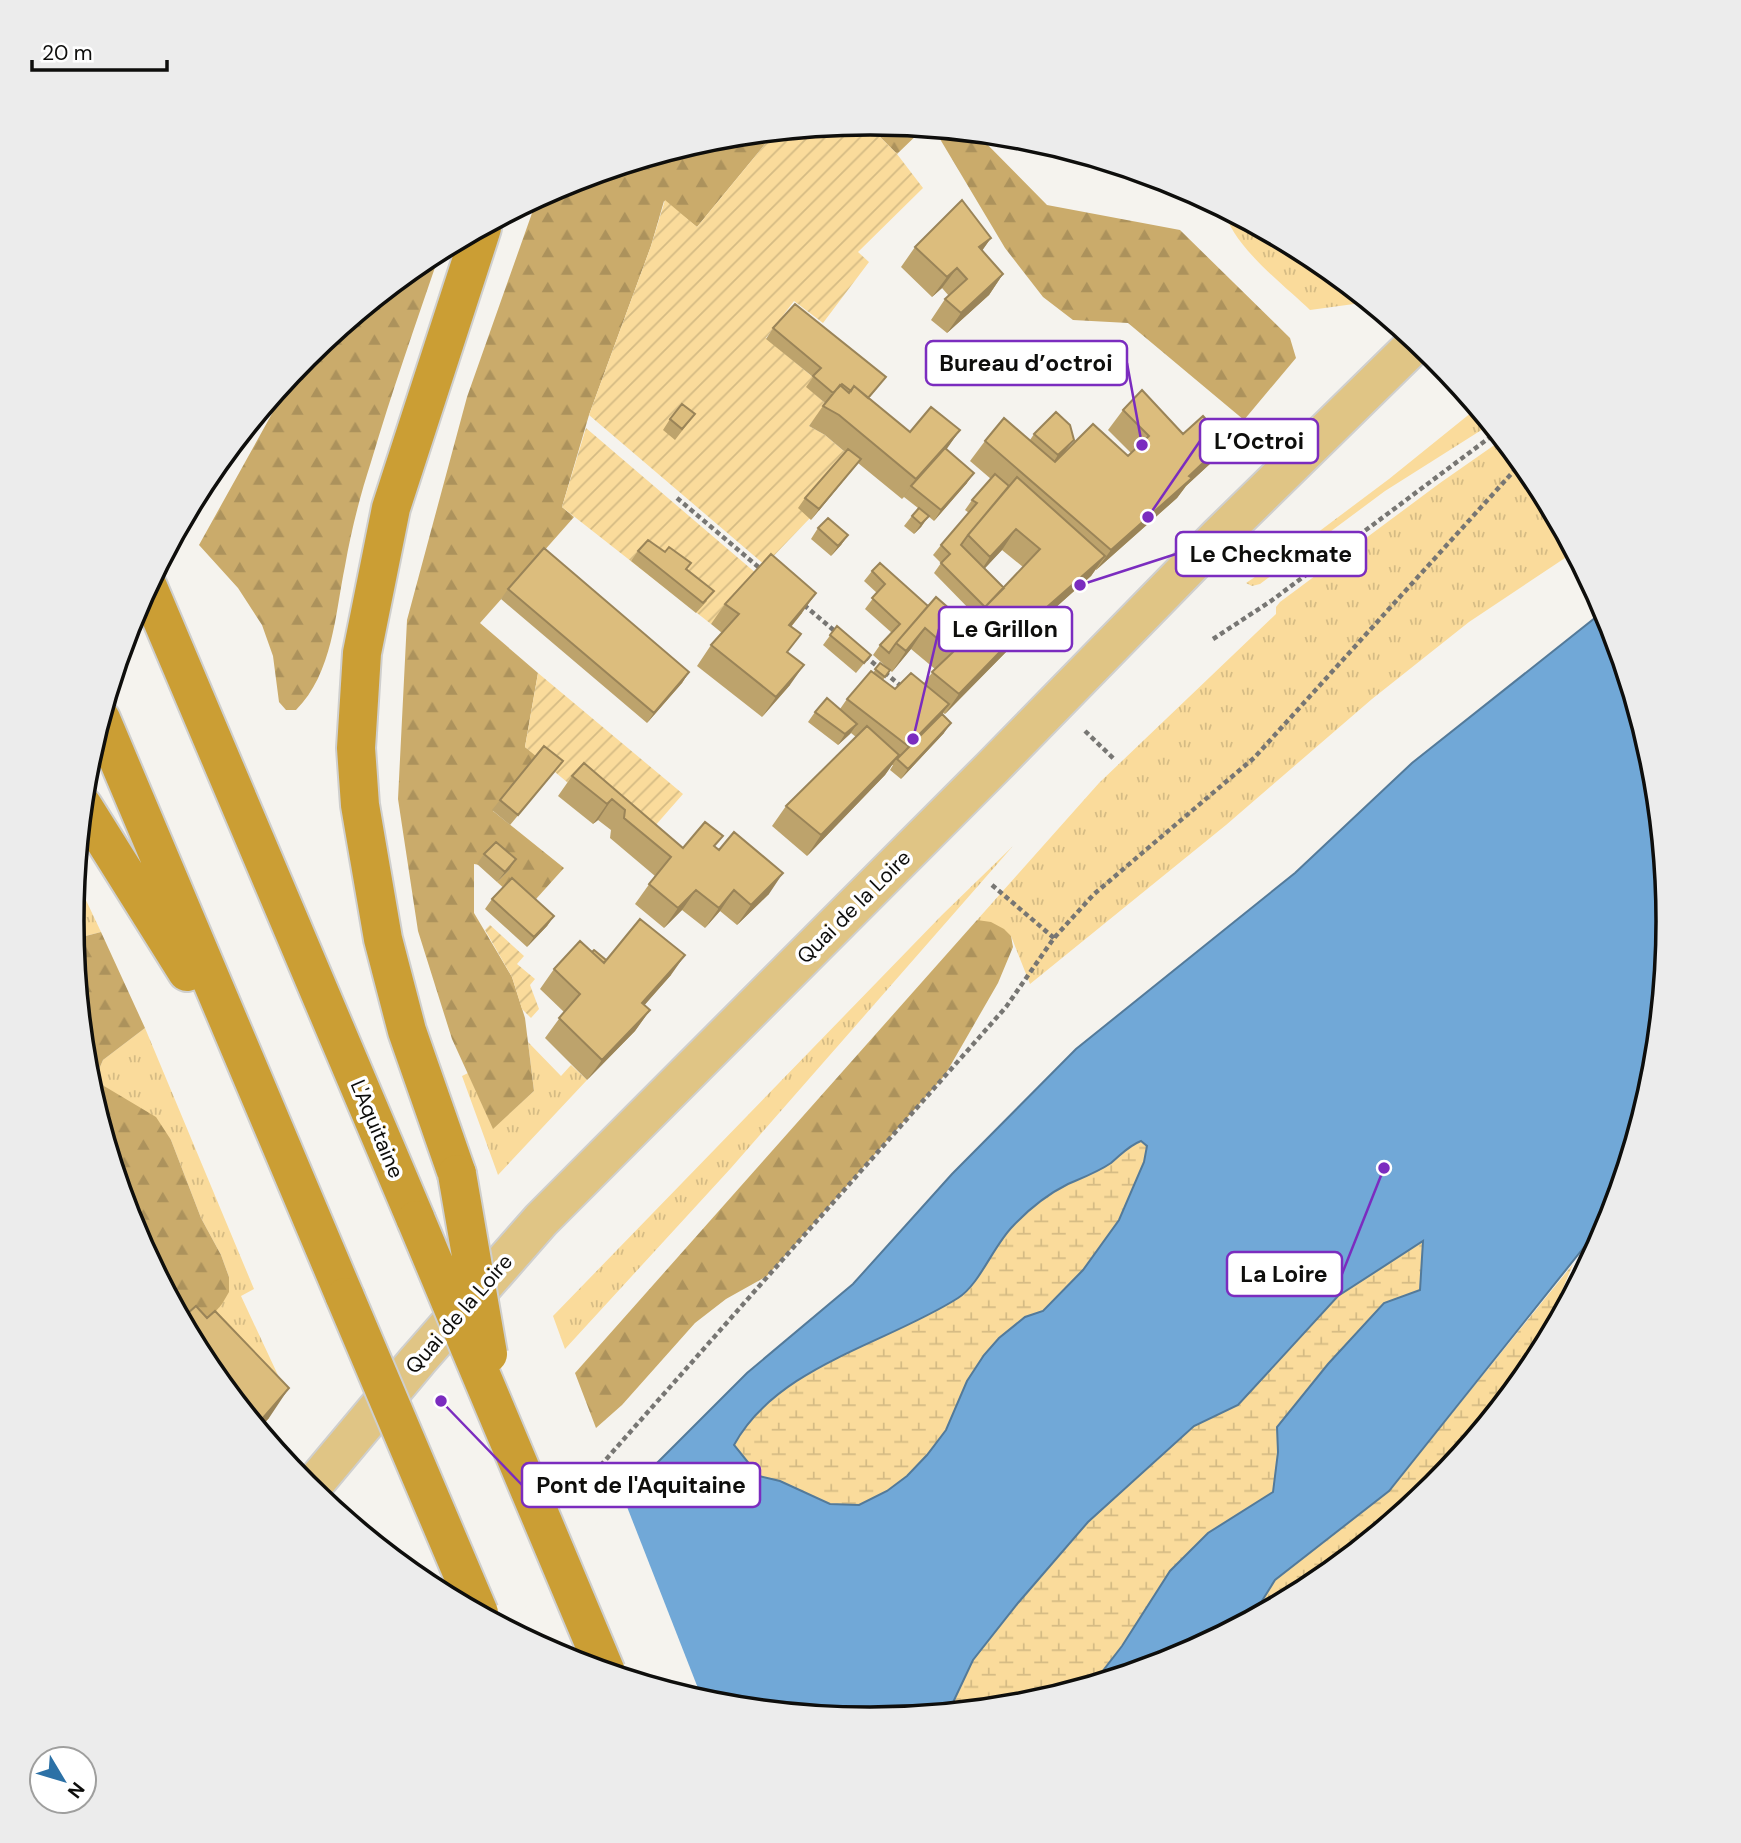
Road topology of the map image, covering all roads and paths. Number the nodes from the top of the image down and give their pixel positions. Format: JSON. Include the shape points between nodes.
{"nodes":[{"id":1,"x":478,"y":239,"type":"edge"},
{"id":2,"x":1410,"y":349,"type":"edge"},
{"id":3,"x":1490,"y":438,"type":"edge"},
{"id":4,"x":1514,"y":471,"type":"edge"},
{"id":5,"x":677,"y":498,"type":"dead end"},
{"id":6,"x":773,"y":578,"type":"edge"},
{"id":7,"x":794,"y":596,"type":"edge"},
{"id":8,"x":154,"y":600,"type":"edge"},
{"id":9,"x":1213,"y":639,"type":"dead end"},
{"id":10,"x":847,"y":641,"type":"edge"},
{"id":11,"x":857,"y":650,"type":"edge"},
{"id":12,"x":910,"y":694,"type":"edge"},
{"id":13,"x":1084,"y":730,"type":"dead end"},
{"id":14,"x":107,"y":734,"type":"edge"},
{"id":15,"x":1114,"y":759,"type":"dead end"},
{"id":16,"x":91,"y":819,"type":"edge"},
{"id":17,"x":992,"y":884,"type":"dead end"},
{"id":18,"x":1054,"y":938,"type":"junction"},
{"id":19,"x":248,"y":1068,"type":"junction"},
{"id":20,"x":499,"y":1418,"type":"junction"},
{"id":21,"x":317,"y":1481,"type":"edge"},
{"id":22,"x":573,"y":1496,"type":"dead end"},
{"id":23,"x":474,"y":1601,"type":"edge"},
{"id":24,"x":601,"y":1660,"type":"edge"}],
"edges":[{"from":1,"to":20,"type":"highway","bridge":true,"via":[[391,509],[362,653],[356,748],[359,804],[383,939],[407,1031],[457,1174]]},
{"from":2,"to":21,"type":"main road","name":"Quai de la Loire","via":[[541,1220]]},
{"from":3,"to":9,"type":"path"},
{"from":4,"to":18,"type":"path","via":[[1254,758],[1094,894]]},
{"from":5,"to":6,"type":"path"},
{"from":7,"to":10,"type":"path"},
{"from":8,"to":20,"type":"highway","name":"L'Aquitaine","bridge":true},
{"from":11,"to":12,"type":"path"},
{"from":13,"to":15,"type":"path"},
{"from":14,"to":19,"type":"highway"},
{"from":16,"to":19,"type":"highway"},
{"from":17,"to":18,"type":"path"},
{"from":18,"to":22,"type":"path","via":[[1006,1007]]},
{"from":19,"to":23,"type":"highway","bridge":true},
{"from":20,"to":24,"type":"highway","name":"L'Aquitaine","bridge":true}]}
